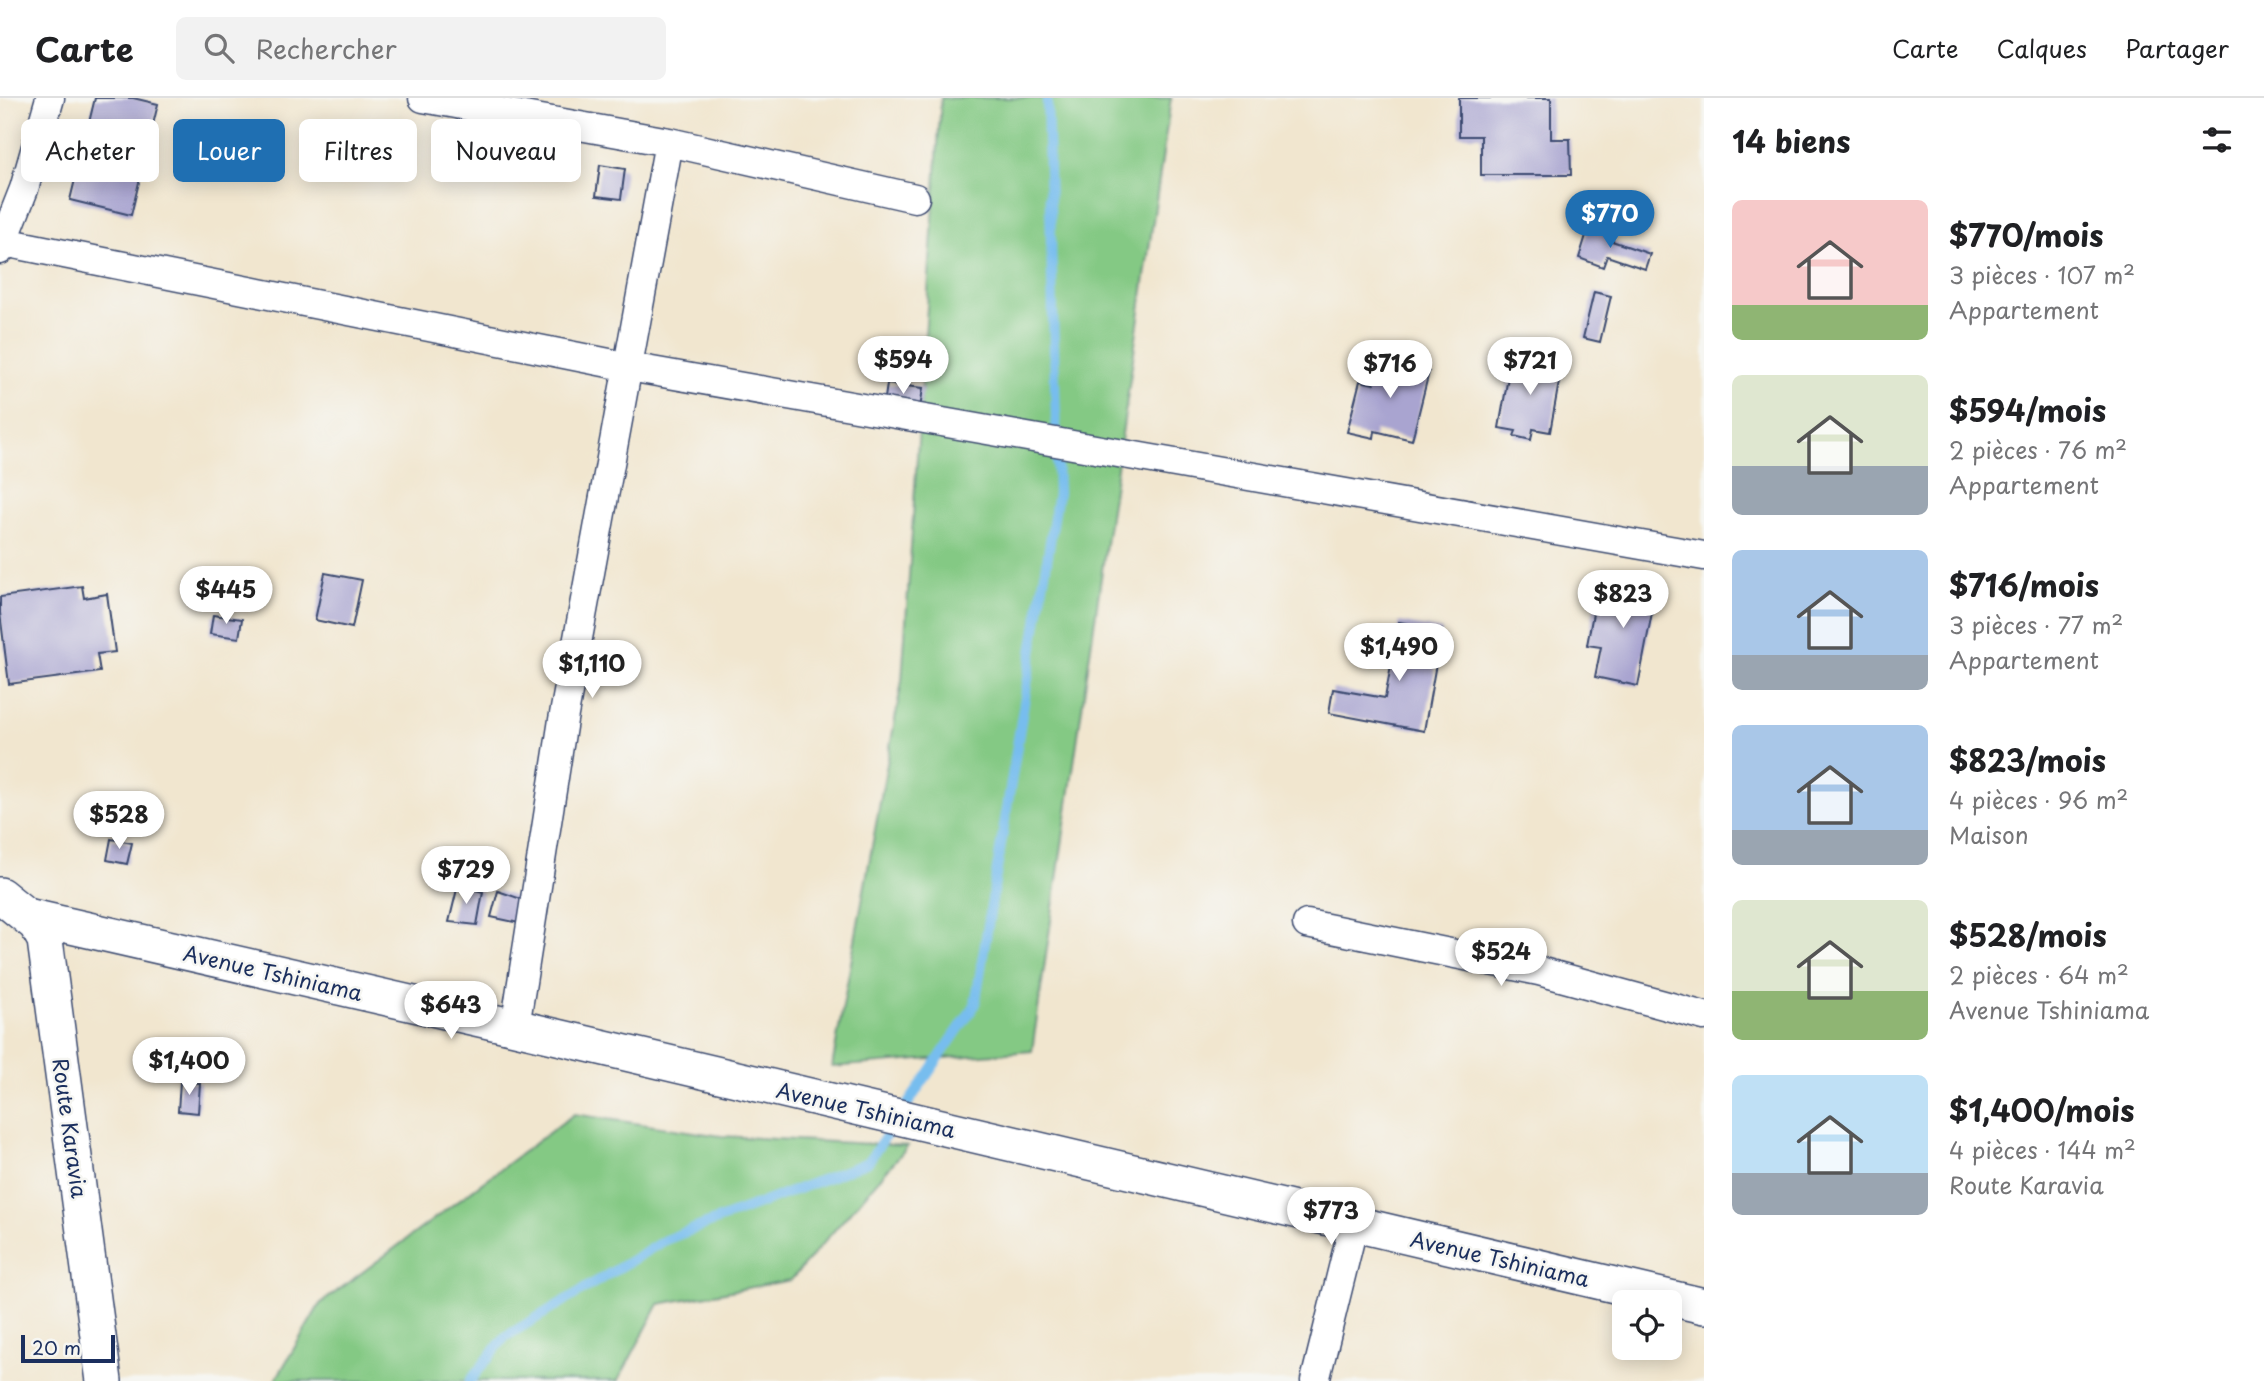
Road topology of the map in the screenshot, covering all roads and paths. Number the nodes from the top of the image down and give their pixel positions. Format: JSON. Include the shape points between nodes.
{"nodes":[{"id":1,"x":50,"y":98,"type":"edge"},
{"id":2,"x":424,"y":98,"type":"edge"},
{"id":3,"x":669,"y":142,"type":"junction"},
{"id":4,"x":915,"y":198,"type":"dead end"},
{"id":5,"x":2,"y":246,"type":"edge"},
{"id":6,"x":629,"y":367,"type":"junction"},
{"id":7,"x":1704,"y":556,"type":"edge"},
{"id":8,"x":0,"y":895,"type":"edge"},
{"id":9,"x":27,"y":916,"type":"junction"},
{"id":10,"x":1307,"y":924,"type":"dead end"},
{"id":11,"x":101,"y":933,"type":"junction"},
{"id":12,"x":52,"y":989,"type":"junction"},
{"id":13,"x":1704,"y":1016,"type":"edge"},
{"id":14,"x":515,"y":1027,"type":"junction"},
{"id":15,"x":1354,"y":1223,"type":"junction"},
{"id":16,"x":1704,"y":1306,"type":"edge"},
{"id":17,"x":104,"y":1381,"type":"edge"},
{"id":18,"x":1315,"y":1381,"type":"edge"}],
"edges":[{"from":1,"to":5,"type":"street"},
{"from":2,"to":3,"type":"street"},
{"from":3,"to":4,"type":"street"},
{"from":3,"to":6,"type":"street"},
{"from":5,"to":6,"type":"street"},
{"from":6,"to":7,"type":"street"},
{"from":6,"to":14,"type":"street","via":[[563,720]]},
{"from":8,"to":9,"type":"street","name":"Route Karavia"},
{"from":9,"to":11,"type":"street","name":"Avenue Tshiniama"},
{"from":9,"to":12,"type":"street","name":"Route Karavia","via":[[45,940]]},
{"from":10,"to":13,"type":"street","via":[[1539,971]]},
{"from":11,"to":12,"type":"street","via":[[79,947]]},
{"from":11,"to":14,"type":"street","name":"Avenue Tshiniama"},
{"from":12,"to":17,"type":"street","name":"Route Karavia"},
{"from":14,"to":15,"type":"street","name":"Avenue Tshiniama"},
{"from":15,"to":16,"type":"street","name":"Avenue Tshiniama"},
{"from":15,"to":18,"type":"street"}]}
